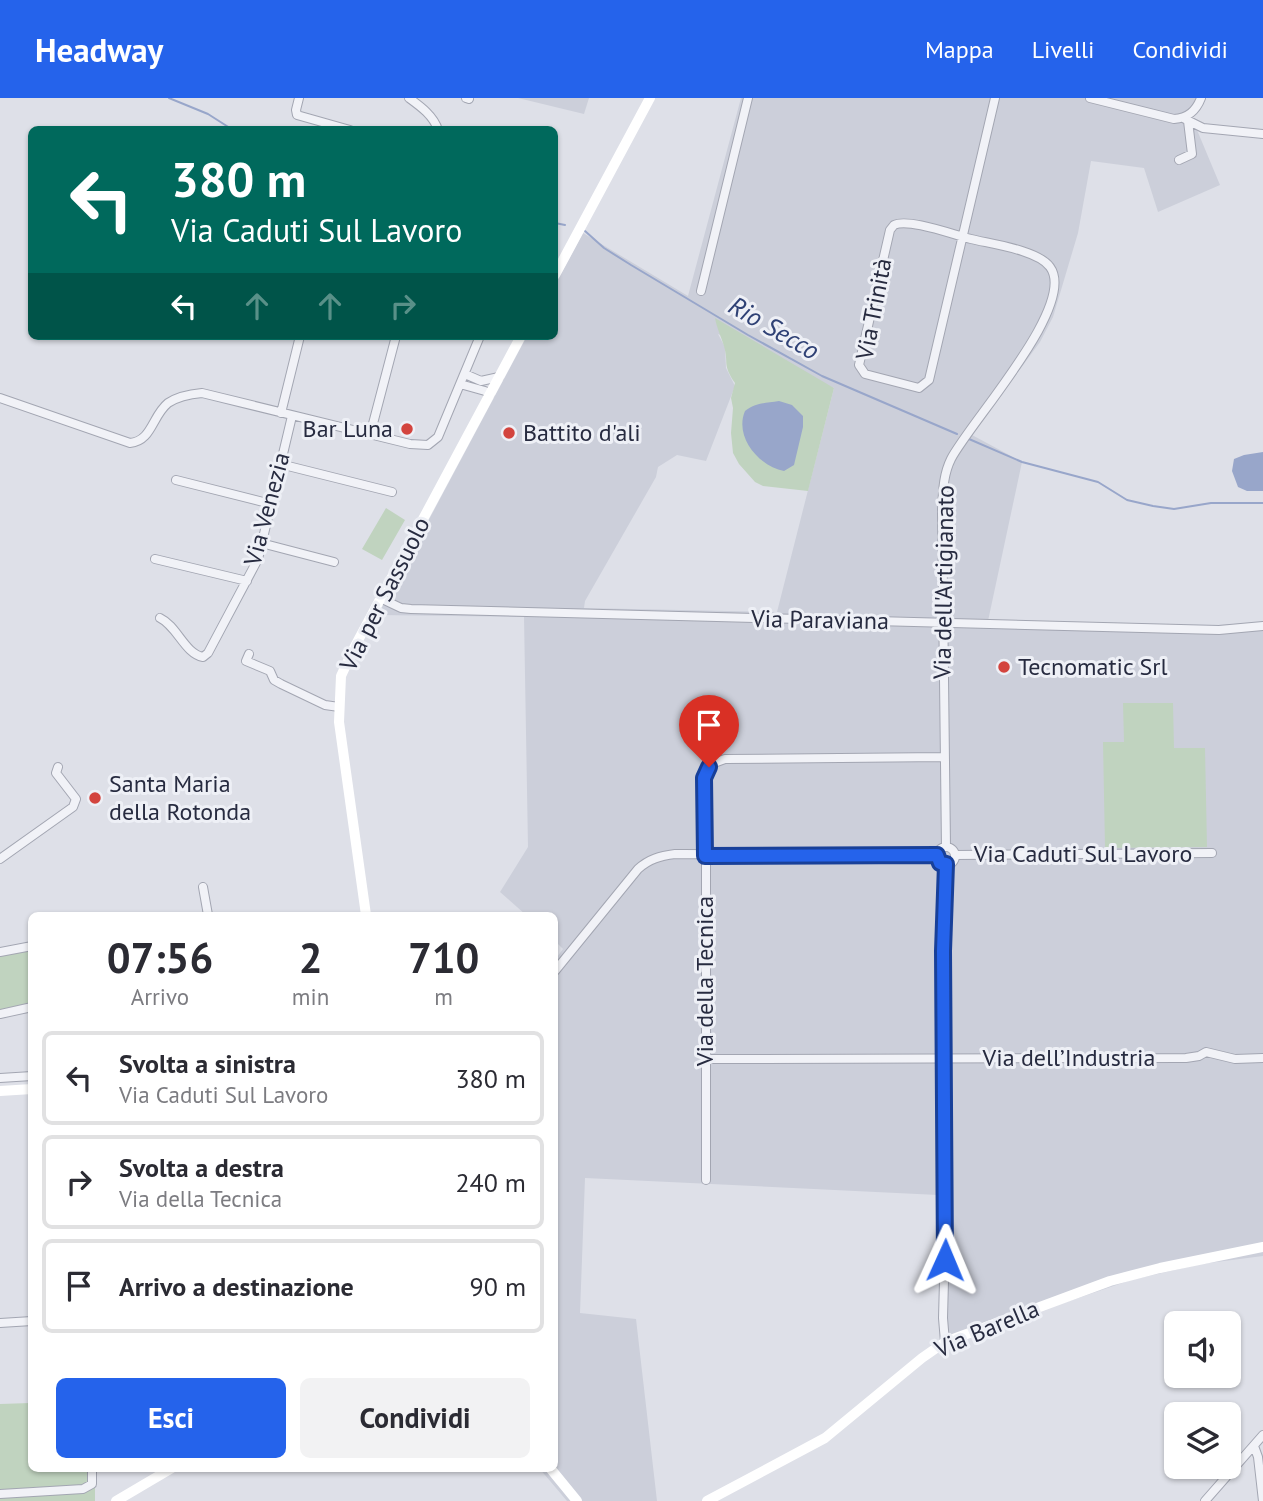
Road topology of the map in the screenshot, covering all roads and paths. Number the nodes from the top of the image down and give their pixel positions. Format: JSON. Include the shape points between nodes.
{"nodes":[{"id":1,"x":299,"y":98,"type":"edge"},
{"id":2,"x":409,"y":98,"type":"edge"},
{"id":3,"x":650,"y":98,"type":"edge"},
{"id":4,"x":748,"y":98,"type":"edge"},
{"id":5,"x":995,"y":98,"type":"edge"},
{"id":6,"x":1090,"y":98,"type":"edge"},
{"id":7,"x":1201,"y":98,"type":"edge"},
{"id":8,"x":1186,"y":119,"type":"junction"},
{"id":9,"x":336,"y":126,"type":"edge"},
{"id":10,"x":437,"y":126,"type":"edge"},
{"id":11,"x":1263,"y":134,"type":"edge"},
{"id":12,"x":1179,"y":160,"type":"dead end"},
{"id":13,"x":961,"y":237,"type":"junction"},
{"id":14,"x":1050,"y":267,"type":"joint"},
{"id":15,"x":558,"y":269,"type":"edge"},
{"id":16,"x":701,"y":291,"type":"dead end"},
{"id":17,"x":299,"y":340,"type":"edge"},
{"id":18,"x":395,"y":340,"type":"edge"},
{"id":19,"x":478,"y":340,"type":"edge"},
{"id":20,"x":519,"y":340,"type":"edge"},
{"id":21,"x":465,"y":374,"type":"junction"},
{"id":22,"x":499,"y":377,"type":"junction"},
{"id":23,"x":481,"y":381,"type":"junction"},
{"id":24,"x":460,"y":384,"type":"junction"},
{"id":25,"x":489,"y":396,"type":"junction"},
{"id":26,"x":0,"y":398,"type":"edge"},
{"id":27,"x":281,"y":413,"type":"junction"},
{"id":28,"x":292,"y":416,"type":"junction"},
{"id":29,"x":370,"y":435,"type":"junction"},
{"id":30,"x":280,"y":464,"type":"junction"},
{"id":31,"x":177,"y":480,"type":"dead end"},
{"id":32,"x":392,"y":492,"type":"dead end"},
{"id":33,"x":271,"y":505,"type":"junction"},
{"id":34,"x":261,"y":543,"type":"junction"},
{"id":35,"x":155,"y":559,"type":"dead end"},
{"id":36,"x":334,"y":562,"type":"dead end"},
{"id":37,"x":247,"y":581,"type":"junction"},
{"id":38,"x":380,"y":598,"type":"junction"},
{"id":39,"x":160,"y":618,"type":"dead end"},
{"id":40,"x":943,"y":622,"type":"junction"},
{"id":41,"x":1263,"y":626,"type":"edge"},
{"id":42,"x":249,"y":654,"type":"dead end"},
{"id":43,"x":339,"y":708,"type":"junction"},
{"id":44,"x":944,"y":757,"type":"junction"},
{"id":45,"x":58,"y":766,"type":"dead end"},
{"id":46,"x":946,"y":847,"type":"junction"},
{"id":47,"x":1212,"y":853,"type":"dead end"},
{"id":48,"x":937,"y":855,"type":"junction"},
{"id":49,"x":955,"y":855,"type":"junction"},
{"id":50,"x":705,"y":856,"type":"junction"},
{"id":51,"x":0,"y":859,"type":"edge"},
{"id":52,"x":946,"y":864,"type":"junction"},
{"id":53,"x":203,"y":887,"type":"dead end"},
{"id":54,"x":207,"y":912,"type":"edge"},
{"id":55,"x":366,"y":912,"type":"edge"},
{"id":56,"x":28,"y":947,"type":"edge"},
{"id":57,"x":0,"y":952,"type":"edge"},
{"id":58,"x":558,"y":967,"type":"edge"},
{"id":59,"x":28,"y":1008,"type":"edge"},
{"id":60,"x":0,"y":1014,"type":"edge"},
{"id":61,"x":1263,"y":1058,"type":"edge"},
{"id":62,"x":706,"y":1059,"type":"junction"},
{"id":63,"x":946,"y":1059,"type":"junction"},
{"id":64,"x":28,"y":1076,"type":"edge"},
{"id":65,"x":0,"y":1078,"type":"edge"},
{"id":66,"x":28,"y":1089,"type":"edge"},
{"id":67,"x":0,"y":1091,"type":"edge"},
{"id":68,"x":706,"y":1180,"type":"dead end"},
{"id":69,"x":1263,"y":1247,"type":"edge"},
{"id":70,"x":28,"y":1321,"type":"edge"},
{"id":71,"x":0,"y":1323,"type":"edge"},
{"id":72,"x":945,"y":1342,"type":"junction"},
{"id":73,"x":1263,"y":1435,"type":"edge"},
{"id":74,"x":1254,"y":1446,"type":"junction"},
{"id":75,"x":92,"y":1472,"type":"edge"},
{"id":76,"x":165,"y":1472,"type":"edge"},
{"id":77,"x":553,"y":1472,"type":"edge"},
{"id":78,"x":0,"y":1494,"type":"edge"},
{"id":79,"x":116,"y":1501,"type":"edge"},
{"id":80,"x":577,"y":1501,"type":"edge"},
{"id":81,"x":708,"y":1501,"type":"edge"},
{"id":82,"x":1205,"y":1501,"type":"edge"},
{"id":83,"x":1263,"y":1501,"type":"edge"}],
"edges":[{"from":1,"to":9,"type":"street","via":[[297,115]]},
{"from":2,"to":10,"type":"street"},
{"from":3,"to":15,"type":"main road"},
{"from":4,"to":16,"type":"street"},
{"from":5,"to":13,"type":"street","name":"Via Trinità"},
{"from":6,"to":8,"type":"street"},
{"from":7,"to":8,"type":"street"},
{"from":8,"to":11,"type":"street","via":[[1203,128]]},
{"from":8,"to":12,"type":"street","via":[[1192,154]]},
{"from":13,"to":13,"type":"street","name":"Via Trinità","via":[[905,222],[890,230],[859,360],[862,372],[919,388],[926,384]]},
{"from":13,"to":14,"type":"street","name":"Via Trinità","via":[[1031,254]]},
{"from":14,"to":40,"type":"street","name":"Via dell'Artigianato","via":[[1056,284],[1037,335],[961,441],[947,468]]},
{"from":17,"to":27,"type":"street"},
{"from":18,"to":29,"type":"street"},
{"from":19,"to":21,"type":"street"},
{"from":20,"to":22,"type":"main road","name":"Via per Sassuolo"},
{"from":21,"to":23,"type":"street"},
{"from":21,"to":24,"type":"street"},
{"from":22,"to":23,"type":"street"},
{"from":22,"to":25,"type":"main road","name":"Via per Sassuolo"},
{"from":23,"to":25,"type":"street"},
{"from":24,"to":25,"type":"street"},
{"from":24,"to":29,"type":"street","via":[[433,442],[417,446]]},
{"from":25,"to":38,"type":"main road","name":"Via per Sassuolo"},
{"from":26,"to":27,"type":"street","via":[[130,443],[146,437],[169,402],[189,395],[201,393]]},
{"from":27,"to":28,"type":"street"},
{"from":28,"to":29,"type":"street"},
{"from":28,"to":30,"type":"street","name":"Via Venezia"},
{"from":30,"to":32,"type":"street"},
{"from":30,"to":33,"type":"street","name":"Via Venezia"},
{"from":31,"to":33,"type":"street"},
{"from":33,"to":34,"type":"street","name":"Via Venezia"},
{"from":34,"to":36,"type":"street"},
{"from":34,"to":37,"type":"street","name":"Via Venezia"},
{"from":35,"to":37,"type":"street"},
{"from":37,"to":39,"type":"street","name":"Via Venezia","via":[[203,657],[195,655]]},
{"from":38,"to":40,"type":"street","name":"Via Paraviana","via":[[411,609]]},
{"from":38,"to":43,"type":"main road","name":"Via per Sassuolo","via":[[341,676]]},
{"from":40,"to":41,"type":"street","name":"Via Paraviana","via":[[1219,630]]},
{"from":40,"to":44,"type":"street","name":"Via dell'Artigianato"},
{"from":42,"to":43,"type":"street","via":[[246,661],[270,671],[274,680]]},
{"from":43,"to":55,"type":"main road","name":"Via per Sassuolo"},
{"from":44,"to":46,"type":"street","name":"Via dell'Artigianato"},
{"from":44,"to":50,"type":"street","name":"Via della Tecnica","via":[[719,760],[704,778]]},
{"from":45,"to":51,"type":"street","via":[[56,773],[76,799],[74,807]]},
{"from":46,"to":48,"type":"street"},
{"from":46,"to":49,"type":"street"},
{"from":47,"to":49,"type":"street","name":"Via Caduti Sul Lavoro"},
{"from":48,"to":50,"type":"street","name":"Via Caduti Sul Lavoro"},
{"from":48,"to":52,"type":"street","via":[[940,863]]},
{"from":49,"to":52,"type":"street","via":[[953,862]]},
{"from":50,"to":58,"type":"street","name":"Via Caduti Sul Lavoro","via":[[666,855],[645,862]]},
{"from":50,"to":62,"type":"street","name":"Via della Tecnica"},
{"from":52,"to":63,"type":"street"},
{"from":53,"to":54,"type":"street"},
{"from":56,"to":57,"type":"street"},
{"from":59,"to":60,"type":"street"},
{"from":61,"to":63,"type":"street","name":"Via dell’Industria","via":[[1235,1059],[1206,1052],[1185,1058]]},
{"from":62,"to":63,"type":"street","name":"Via dell’Industria"},
{"from":62,"to":68,"type":"street","name":"Via della Tecnica"},
{"from":63,"to":72,"type":"street"},
{"from":64,"to":65,"type":"street"},
{"from":66,"to":67,"type":"main road"},
{"from":69,"to":72,"type":"main road","name":"Via Barella","via":[[1110,1281]]},
{"from":70,"to":71,"type":"street"},
{"from":72,"to":81,"type":"main road","name":"Via Barella","via":[[825,1438]]},
{"from":73,"to":74,"type":"street"},
{"from":74,"to":82,"type":"street"},
{"from":74,"to":83,"type":"street"},
{"from":75,"to":78,"type":"street","via":[[92,1484],[83,1489]]},
{"from":76,"to":79,"type":"main road"},
{"from":77,"to":80,"type":"main road"}]}
